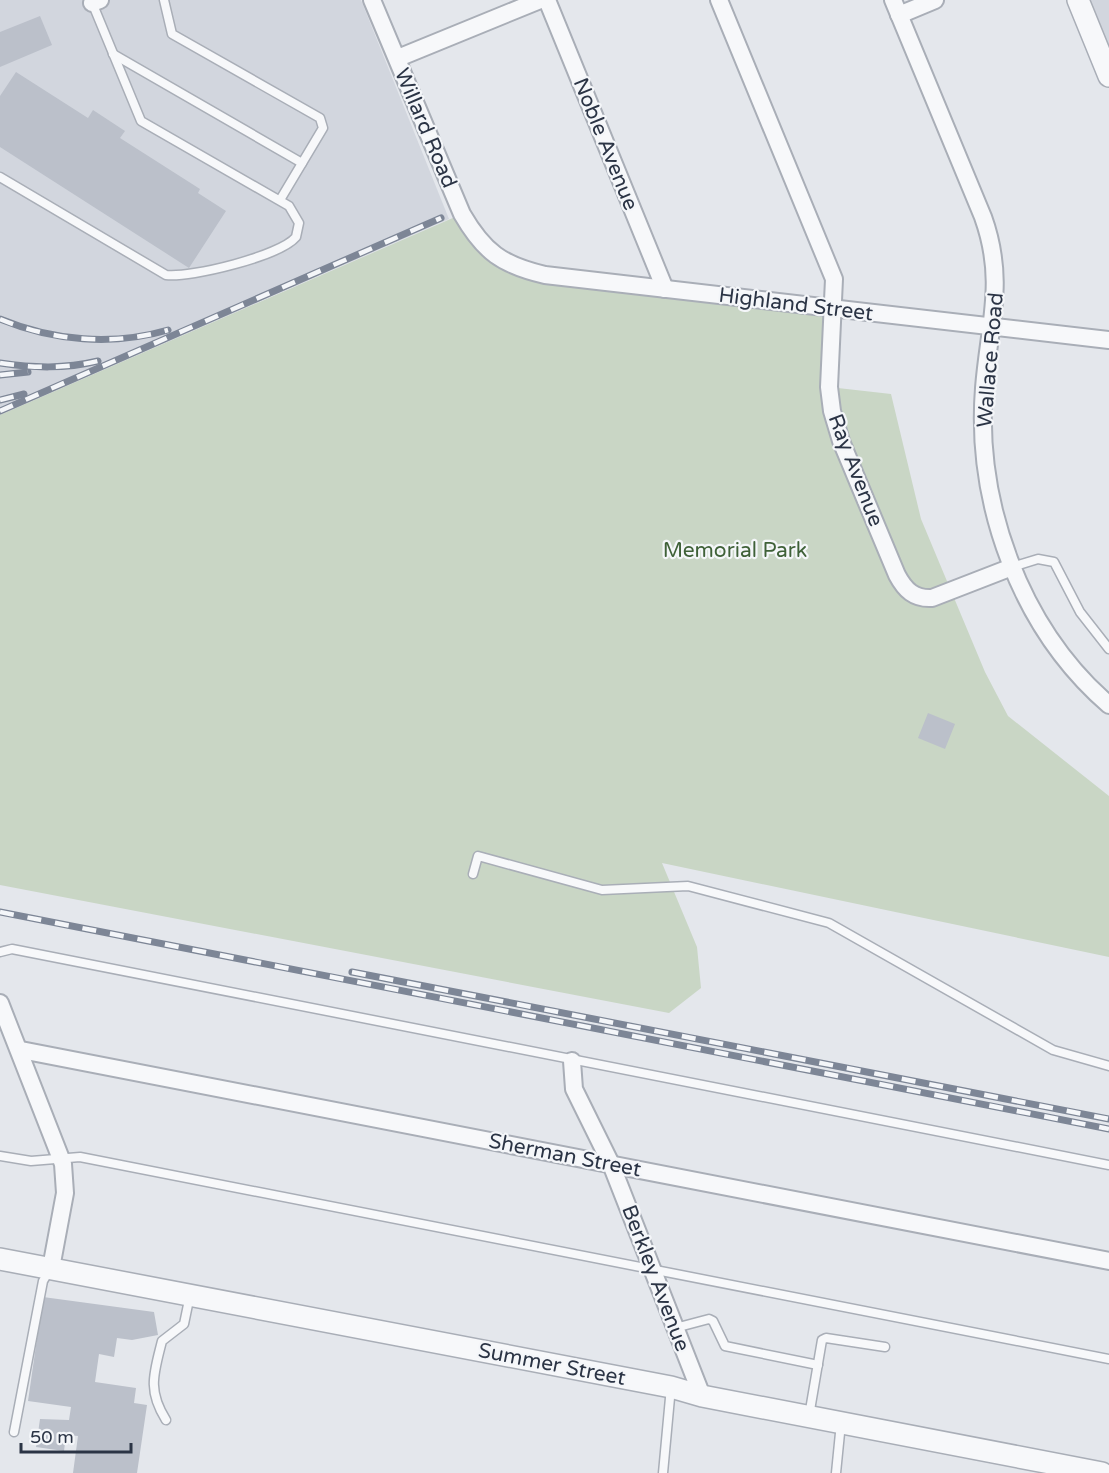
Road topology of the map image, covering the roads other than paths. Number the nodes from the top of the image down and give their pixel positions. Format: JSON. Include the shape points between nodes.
{"nodes":[{"id":1,"x":164,"y":0,"type":"edge"},
{"id":2,"x":372,"y":0,"type":"edge"},
{"id":3,"x":540,"y":0,"type":"edge"},
{"id":4,"x":547,"y":0,"type":"edge"},
{"id":5,"x":719,"y":0,"type":"edge"},
{"id":6,"x":935,"y":0,"type":"edge"},
{"id":7,"x":1078,"y":0,"type":"edge"},
{"id":8,"x":94,"y":1,"type":"edge"},
{"id":9,"x":896,"y":8,"type":"edge"},
{"id":10,"x":113,"y":54,"type":"junction"},
{"id":11,"x":398,"y":58,"type":"junction"},
{"id":12,"x":1109,"y":76,"type":"edge"},
{"id":13,"x":302,"y":163,"type":"junction"},
{"id":14,"x":0,"y":177,"type":"edge"},
{"id":15,"x":280,"y":200,"type":"junction"},
{"id":16,"x":489,"y":251,"type":"joint"},
{"id":17,"x":665,"y":289,"type":"junction"},
{"id":18,"x":834,"y":308,"type":"junction"},
{"id":19,"x":992,"y":327,"type":"junction"},
{"id":20,"x":1109,"y":340,"type":"edge"},
{"id":21,"x":1012,"y":567,"type":"junction"},
{"id":22,"x":1109,"y":649,"type":"edge"},
{"id":23,"x":1109,"y":705,"type":"edge"},
{"id":24,"x":473,"y":874,"type":"dead end"},
{"id":25,"x":0,"y":952,"type":"edge"},
{"id":26,"x":0,"y":1003,"type":"edge"},
{"id":27,"x":21,"y":1050,"type":"junction"},
{"id":28,"x":572,"y":1061,"type":"junction"},
{"id":29,"x":1109,"y":1066,"type":"edge"},
{"id":30,"x":0,"y":1156,"type":"edge"},
{"id":31,"x":61,"y":1158,"type":"junction"},
{"id":32,"x":611,"y":1164,"type":"junction"},
{"id":33,"x":1109,"y":1165,"type":"edge"},
{"id":34,"x":0,"y":1259,"type":"edge"},
{"id":35,"x":1109,"y":1261,"type":"edge"},
{"id":36,"x":51,"y":1268,"type":"junction"},
{"id":37,"x":653,"y":1271,"type":"junction"},
{"id":38,"x":190,"y":1295,"type":"junction"},
{"id":39,"x":675,"y":1328,"type":"junction"},
{"id":40,"x":885,"y":1347,"type":"dead end"},
{"id":41,"x":1109,"y":1359,"type":"edge"},
{"id":42,"x":818,"y":1365,"type":"junction"},
{"id":43,"x":671,"y":1387,"type":"junction"},
{"id":44,"x":702,"y":1396,"type":"junction"},
{"id":45,"x":809,"y":1417,"type":"junction"},
{"id":46,"x":166,"y":1420,"type":"dead end"},
{"id":47,"x":841,"y":1423,"type":"junction"},
{"id":48,"x":14,"y":1432,"type":"dead end"},
{"id":49,"x":1006,"y":1452,"type":"junction"},
{"id":50,"x":663,"y":1473,"type":"edge"},
{"id":51,"x":836,"y":1473,"type":"edge"},
{"id":52,"x":1036,"y":1473,"type":"edge"},
{"id":53,"x":1102,"y":1473,"type":"edge"}],
"edges":[{"from":1,"to":13,"type":"lane","via":[[172,34],[320,118],[323,128]]},
{"from":2,"to":11,"type":"street","name":"Willard Road"},
{"from":3,"to":11,"type":"street"},
{"from":4,"to":17,"type":"street","name":"Noble Avenue"},
{"from":5,"to":18,"type":"street","name":"Ray Avenue","via":[[831,269]]},
{"from":6,"to":9,"type":"street"},
{"from":7,"to":12,"type":"street"},
{"from":8,"to":10,"type":"lane"},
{"from":9,"to":19,"type":"street","name":"Wallace Road","via":[[989,234],[996,278]]},
{"from":10,"to":13,"type":"lane"},
{"from":10,"to":15,"type":"lane","via":[[141,121]]},
{"from":11,"to":16,"type":"street","name":"Willard Road","via":[[462,214]]},
{"from":13,"to":15,"type":"lane"},
{"from":14,"to":15,"type":"lane","via":[[158,272],[175,276],[251,259],[291,243],[299,230],[297,216]]},
{"from":16,"to":17,"type":"street","name":"Highland Street","via":[[521,269],[545,275]]},
{"from":17,"to":18,"type":"street","name":"Highland Street"},
{"from":18,"to":19,"type":"street","name":"Highland Street"},
{"from":18,"to":21,"type":"street","name":"Ray Avenue","via":[[829,387],[832,411],[902,584],[915,596],[932,598]]},
{"from":19,"to":20,"type":"street","name":"Highland Street"},
{"from":19,"to":21,"type":"street","name":"Wallace Road","via":[[982,411],[983,449],[990,496]]},
{"from":21,"to":22,"type":"lane","via":[[1038,559],[1054,562],[1080,612]]},
{"from":21,"to":23,"type":"street","name":"Wallace Road","via":[[1052,639]]},
{"from":24,"to":29,"type":"lane","via":[[478,856],[602,890],[688,886],[829,923],[1053,1050]]},
{"from":25,"to":28,"type":"lane","via":[[24,951],[465,1036]]},
{"from":26,"to":27,"type":"street"},
{"from":27,"to":31,"type":"street"},
{"from":27,"to":32,"type":"street","name":"Sherman Street"},
{"from":28,"to":32,"type":"street","name":"Berkley Avenue","via":[[574,1089]]},
{"from":28,"to":33,"type":"lane"},
{"from":30,"to":31,"type":"lane","via":[[31,1161]]},
{"from":31,"to":36,"type":"street","via":[[65,1193]]},
{"from":31,"to":37,"type":"lane","via":[[80,1157]]},
{"from":32,"to":35,"type":"street","name":"Sherman Street"},
{"from":32,"to":37,"type":"street","name":"Berkley Avenue"},
{"from":34,"to":36,"type":"street","name":"Summer Street"},
{"from":36,"to":38,"type":"street","name":"Summer Street"},
{"from":36,"to":48,"type":"lane","via":[[43,1281]]},
{"from":37,"to":39,"type":"street","name":"Berkley Avenue"},
{"from":37,"to":41,"type":"lane"},
{"from":38,"to":43,"type":"street","name":"Summer Street"},
{"from":38,"to":46,"type":"lane","via":[[184,1324],[162,1341],[152,1382],[156,1404]]},
{"from":39,"to":42,"type":"lane","via":[[709,1318],[725,1346]]},
{"from":39,"to":44,"type":"street","name":"Berkley Avenue"},
{"from":40,"to":42,"type":"lane","via":[[826,1338],[822,1340]]},
{"from":42,"to":45,"type":"lane"},
{"from":43,"to":44,"type":"street","name":"Summer Street"},
{"from":43,"to":50,"type":"lane"},
{"from":44,"to":45,"type":"street","name":"Summer Street"},
{"from":45,"to":47,"type":"street","name":"Summer Street"},
{"from":47,"to":49,"type":"street","name":"Summer Street"},
{"from":47,"to":51,"type":"lane"},
{"from":49,"to":52,"type":"street"},
{"from":49,"to":53,"type":"street","name":"Summer Street"}]}
